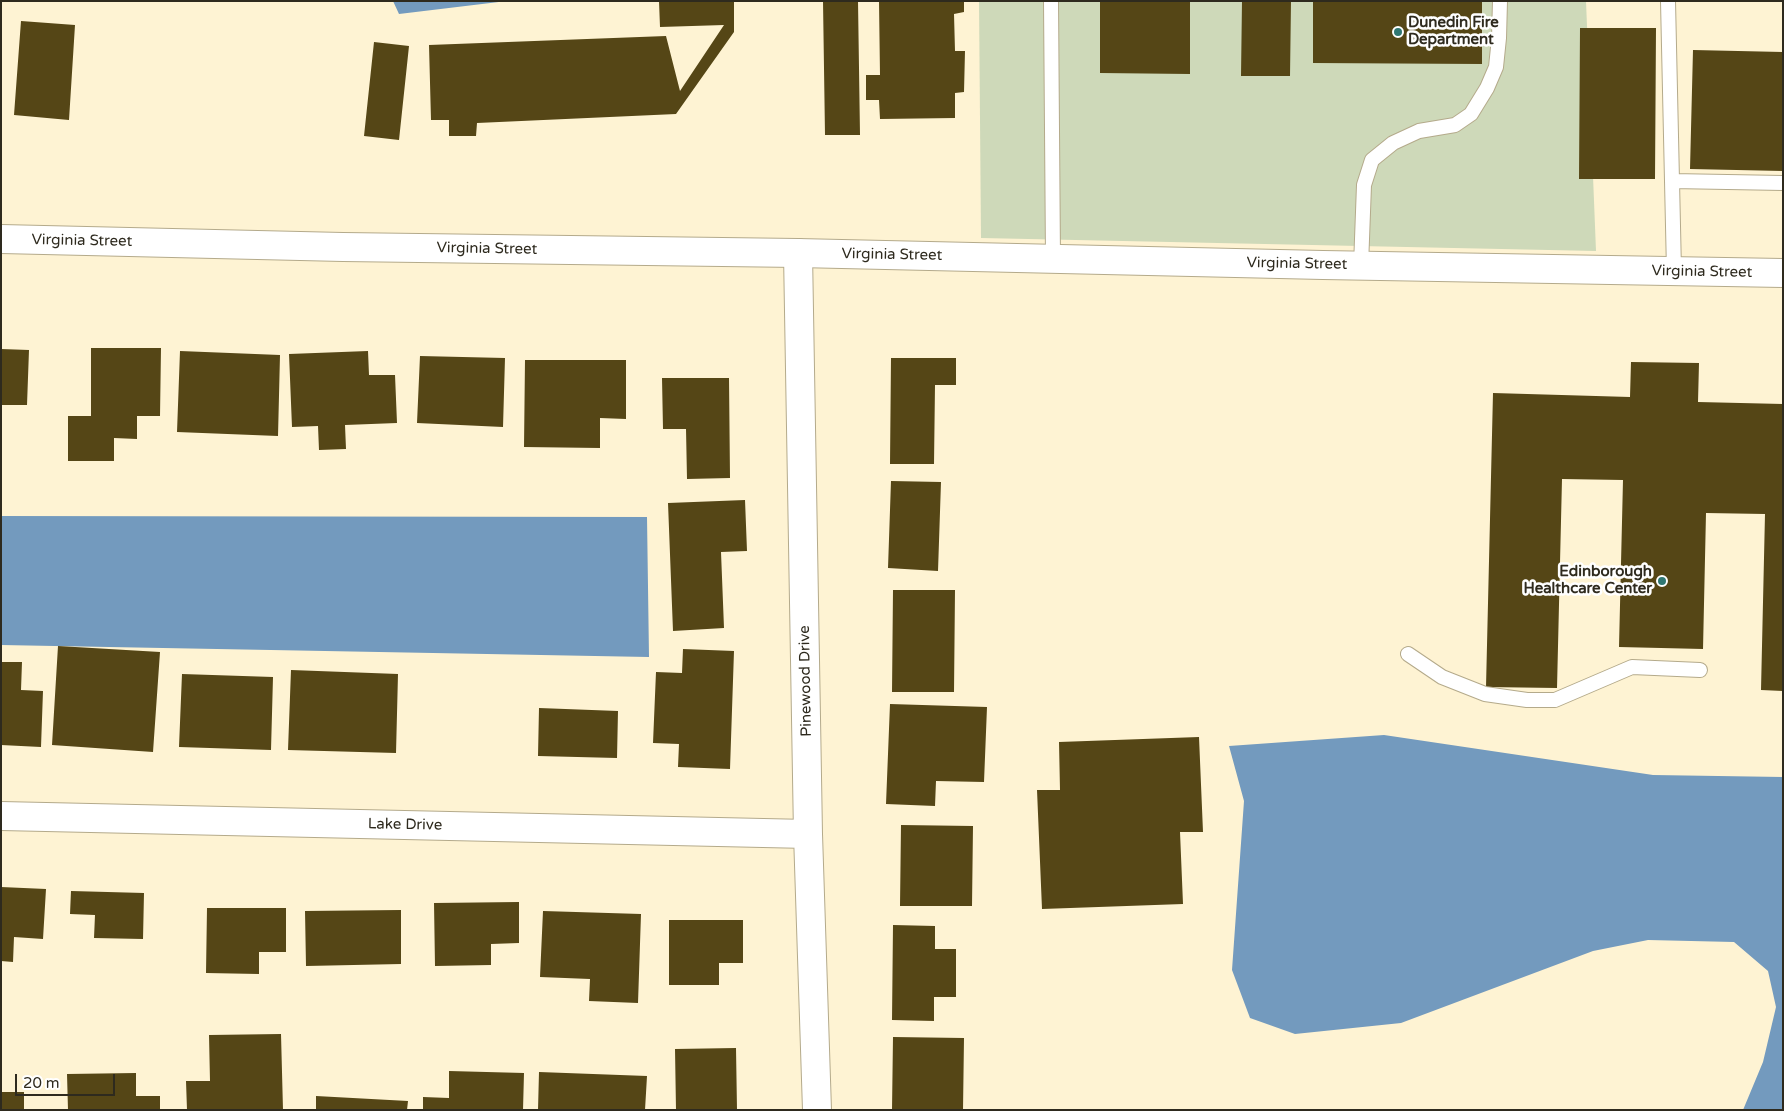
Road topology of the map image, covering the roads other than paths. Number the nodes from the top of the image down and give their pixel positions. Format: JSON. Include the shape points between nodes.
{"nodes":[{"id":1,"x":1051,"y":1,"type":"edge"},
{"id":2,"x":1500,"y":1,"type":"edge"},
{"id":3,"x":1668,"y":1,"type":"edge"},
{"id":4,"x":1672,"y":181,"type":"junction"},
{"id":5,"x":1783,"y":183,"type":"edge"},
{"id":6,"x":1,"y":239,"type":"edge"},
{"id":7,"x":798,"y":253,"type":"junction"},
{"id":8,"x":1053,"y":259,"type":"junction"},
{"id":9,"x":1361,"y":266,"type":"junction"},
{"id":10,"x":1674,"y":271,"type":"junction"},
{"id":11,"x":1783,"y":273,"type":"edge"},
{"id":12,"x":1408,"y":654,"type":"dead end"},
{"id":13,"x":1700,"y":670,"type":"dead end"},
{"id":14,"x":1,"y":816,"type":"edge"},
{"id":15,"x":808,"y":834,"type":"junction"},
{"id":16,"x":817,"y":1110,"type":"edge"}],
"edges":[{"from":1,"to":8,"type":"lane"},
{"from":2,"to":9,"type":"lane","via":[[1496,67],[1471,114],[1455,125],[1419,131],[1392,143],[1372,160],[1364,185]]},
{"from":3,"to":4,"type":"lane"},
{"from":4,"to":5,"type":"lane"},
{"from":4,"to":10,"type":"lane"},
{"from":6,"to":7,"type":"street","name":"Virginia Street"},
{"from":7,"to":8,"type":"street","name":"Virginia Street"},
{"from":7,"to":15,"type":"street","name":"Pinewood Drive"},
{"from":8,"to":9,"type":"street","name":"Virginia Street"},
{"from":9,"to":10,"type":"street","name":"Virginia Street"},
{"from":10,"to":11,"type":"street","name":"Virginia Street"},
{"from":12,"to":13,"type":"lane","via":[[1442,677],[1485,694],[1527,700],[1555,700],[1632,667]]},
{"from":14,"to":15,"type":"street","name":"Lake Drive"},
{"from":15,"to":16,"type":"street","name":"Pinewood Drive"}]}
